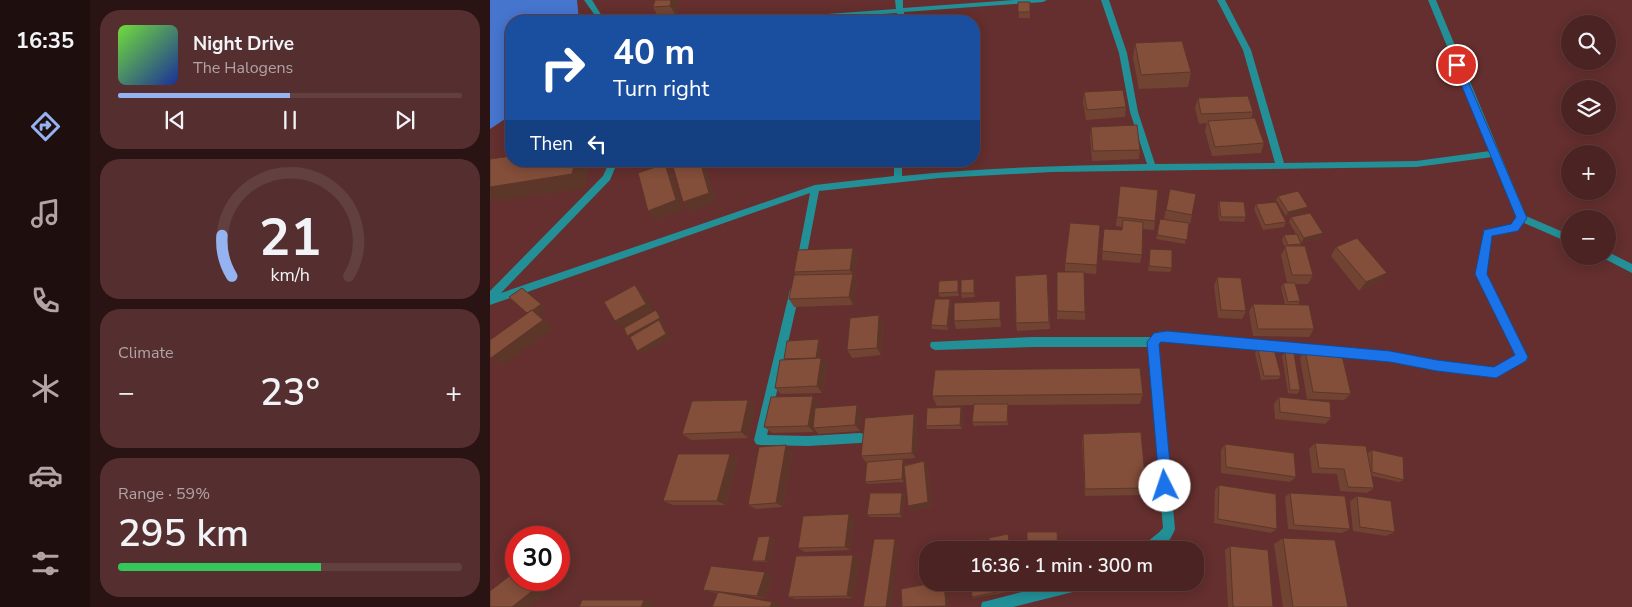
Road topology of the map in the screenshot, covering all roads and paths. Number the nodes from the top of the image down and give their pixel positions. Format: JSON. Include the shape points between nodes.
{"nodes":[{"id":1,"x":588,"y":0,"type":"edge"},
{"id":2,"x":899,"y":0,"type":"edge"},
{"id":3,"x":1043,"y":0,"type":"edge"},
{"id":4,"x":1105,"y":0,"type":"edge"},
{"id":5,"x":1221,"y":0,"type":"edge"},
{"id":6,"x":1432,"y":0,"type":"edge"},
{"id":7,"x":901,"y":10,"type":"junction"},
{"id":8,"x":598,"y":15,"type":"edge"},
{"id":9,"x":836,"y":15,"type":"edge"},
{"id":10,"x":901,"y":15,"type":"edge"},
{"id":11,"x":1494,"y":154,"type":"junction"},
{"id":12,"x":1152,"y":166,"type":"junction"},
{"id":13,"x":612,"y":167,"type":"edge"},
{"id":14,"x":898,"y":167,"type":"edge"},
{"id":15,"x":1281,"y":167,"type":"junction"},
{"id":16,"x":898,"y":180,"type":"junction"},
{"id":17,"x":815,"y":188,"type":"junction"},
{"id":18,"x":1522,"y":218,"type":"junction"},
{"id":19,"x":1561,"y":235,"type":"edge"},
{"id":20,"x":1616,"y":260,"type":"edge"},
{"id":21,"x":1632,"y":269,"type":"edge"},
{"id":22,"x":490,"y":300,"type":"edge"},
{"id":23,"x":1153,"y":342,"type":"junction"},
{"id":24,"x":935,"y":345,"type":"dead end"},
{"id":25,"x":860,"y":438,"type":"dead end"},
{"id":26,"x":1160,"y":541,"type":"edge"},
{"id":27,"x":1052,"y":591,"type":"edge"},
{"id":28,"x":986,"y":607,"type":"edge"}],
"edges":[{"from":1,"to":8,"type":"street"},
{"from":2,"to":7,"type":"street"},
{"from":3,"to":7,"type":"street"},
{"from":4,"to":12,"type":"street","via":[[1123,53],[1134,112]]},
{"from":5,"to":15,"type":"street","via":[[1247,50]]},
{"from":6,"to":11,"type":"street"},
{"from":7,"to":9,"type":"street"},
{"from":7,"to":10,"type":"street"},
{"from":11,"to":15,"type":"street","via":[[1416,164]]},
{"from":11,"to":18,"type":"street"},
{"from":12,"to":15,"type":"street"},
{"from":12,"to":16,"type":"street","via":[[1052,168]]},
{"from":13,"to":22,"type":"street","via":[[607,178]]},
{"from":14,"to":16,"type":"street"},
{"from":16,"to":17,"type":"street"},
{"from":17,"to":22,"type":"street"},
{"from":17,"to":25,"type":"street","via":[[798,278],[760,440]]},
{"from":18,"to":19,"type":"street"},
{"from":18,"to":23,"type":"street","via":[[1514,228],[1488,233],[1486,241],[1481,274],[1522,357],[1496,373],[1390,356],[1167,336],[1158,337]]},
{"from":20,"to":21,"type":"street"},
{"from":23,"to":24,"type":"street"},
{"from":23,"to":26,"type":"street","via":[[1168,529]]},
{"from":27,"to":28,"type":"street"}]}
